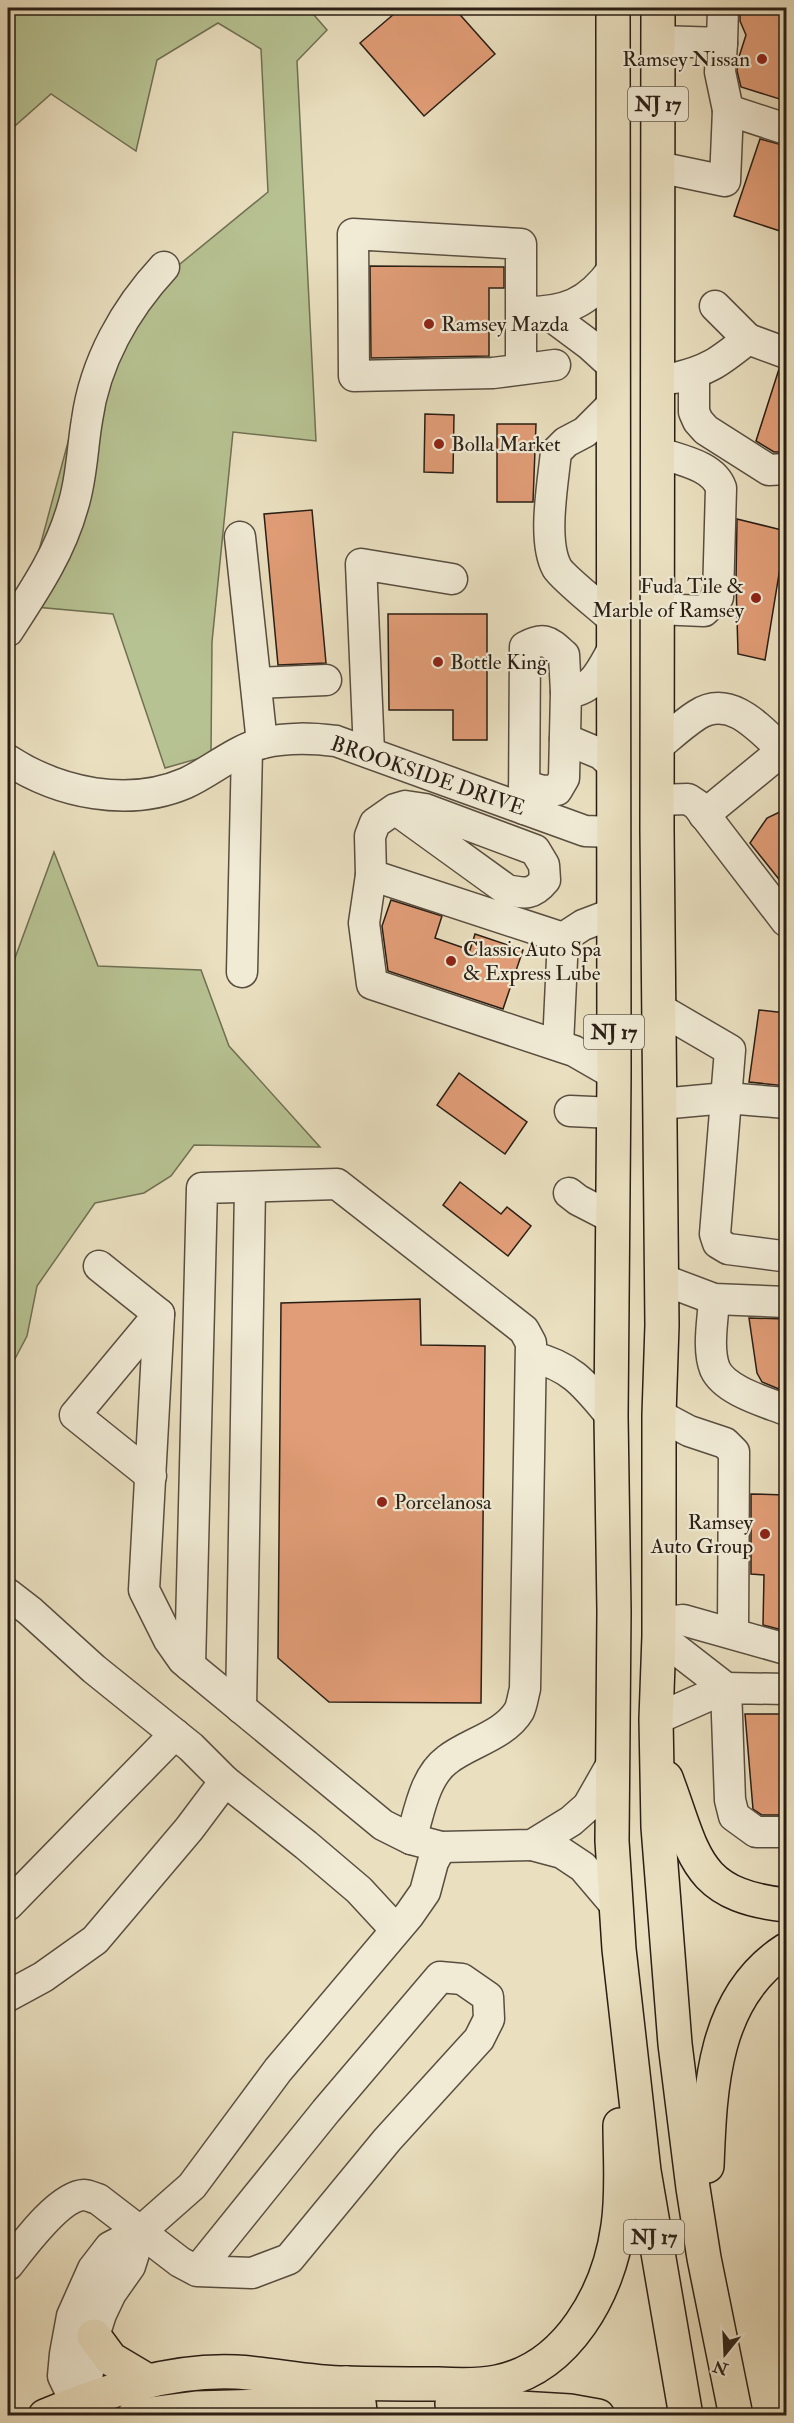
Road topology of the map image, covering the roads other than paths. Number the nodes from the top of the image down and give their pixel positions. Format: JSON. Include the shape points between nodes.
{"nodes":[{"id":1,"x":613,"y":8,"type":"edge"},
{"id":2,"x":658,"y":8,"type":"edge"},
{"id":3,"x":723,"y":8,"type":"edge"},
{"id":4,"x":658,"y":41,"type":"junction"},
{"id":5,"x":722,"y":43,"type":"junction"},
{"id":6,"x":728,"y":110,"type":"junction"},
{"id":7,"x":786,"y":129,"type":"edge"},
{"id":8,"x":658,"y":167,"type":"junction"},
{"id":9,"x":164,"y":267,"type":"dead end"},
{"id":10,"x":613,"y":269,"type":"junction"},
{"id":11,"x":715,"y":306,"type":"dead end"},
{"id":12,"x":534,"y":312,"type":"junction"},
{"id":13,"x":748,"y":339,"type":"junction"},
{"id":14,"x":786,"y":353,"type":"edge"},
{"id":15,"x":555,"y":365,"type":"dead end"},
{"id":16,"x":612,"y":366,"type":"junction"},
{"id":17,"x":521,"y":369,"type":"junction"},
{"id":18,"x":694,"y":374,"type":"junction"},
{"id":19,"x":657,"y":382,"type":"junction"},
{"id":20,"x":613,"y":404,"type":"junction"},
{"id":21,"x":657,"y":452,"type":"junction"},
{"id":22,"x":786,"y":469,"type":"edge"},
{"id":23,"x":240,"y":537,"type":"dead end"},
{"id":24,"x":452,"y":579,"type":"dead end"},
{"id":25,"x":657,"y":609,"type":"junction"},
{"id":26,"x":8,"y":631,"type":"edge"},
{"id":27,"x":612,"y":633,"type":"junction"},
{"id":28,"x":326,"y":680,"type":"dead end"},
{"id":29,"x":256,"y":682,"type":"junction"},
{"id":30,"x":566,"y":692,"type":"junction"},
{"id":31,"x":565,"y":739,"type":"junction"},
{"id":32,"x":254,"y":746,"type":"junction"},
{"id":33,"x":657,"y":747,"type":"junction"},
{"id":34,"x":369,"y":752,"type":"junction"},
{"id":35,"x":785,"y":752,"type":"edge"},
{"id":36,"x":8,"y":760,"type":"edge"},
{"id":37,"x":612,"y":764,"type":"junction"},
{"id":38,"x":524,"y":797,"type":"junction"},
{"id":39,"x":657,"y":800,"type":"junction"},
{"id":40,"x":395,"y":809,"type":"dead end"},
{"id":41,"x":704,"y":815,"type":"junction"},
{"id":42,"x":612,"y":832,"type":"junction"},
{"id":43,"x":371,"y":875,"type":"junction"},
{"id":44,"x":612,"y":914,"type":"junction"},
{"id":45,"x":786,"y":921,"type":"edge"},
{"id":46,"x":563,"y":938,"type":"junction"},
{"id":47,"x":242,"y":972,"type":"dead end"},
{"id":48,"x":658,"y":1008,"type":"junction"},
{"id":49,"x":566,"y":1048,"type":"junction"},
{"id":50,"x":614,"y":1074,"type":"junction"},
{"id":51,"x":726,"y":1098,"type":"junction"},
{"id":52,"x":786,"y":1103,"type":"edge"},
{"id":53,"x":660,"y":1104,"type":"junction"},
{"id":54,"x":570,"y":1111,"type":"dead end"},
{"id":55,"x":614,"y":1113,"type":"junction"},
{"id":56,"x":250,"y":1188,"type":"junction"},
{"id":57,"x":569,"y":1193,"type":"dead end"},
{"id":58,"x":613,"y":1218,"type":"junction"},
{"id":59,"x":786,"y":1254,"type":"edge"},
{"id":60,"x":99,"y":1266,"type":"dead end"},
{"id":61,"x":661,"y":1279,"type":"junction"},
{"id":62,"x":714,"y":1299,"type":"junction"},
{"id":63,"x":786,"y":1302,"type":"edge"},
{"id":64,"x":159,"y":1314,"type":"junction"},
{"id":65,"x":532,"y":1357,"type":"junction"},
{"id":66,"x":786,"y":1410,"type":"edge"},
{"id":67,"x":659,"y":1415,"type":"junction"},
{"id":68,"x":611,"y":1416,"type":"junction"},
{"id":69,"x":151,"y":1476,"type":"junction"},
{"id":70,"x":8,"y":1593,"type":"edge"},
{"id":71,"x":659,"y":1629,"type":"junction"},
{"id":72,"x":732,"y":1632,"type":"junction"},
{"id":73,"x":786,"y":1649,"type":"edge"},
{"id":74,"x":190,"y":1666,"type":"junction"},
{"id":75,"x":726,"y":1688,"type":"junction"},
{"id":76,"x":786,"y":1689,"type":"edge"},
{"id":77,"x":240,"y":1708,"type":"junction"},
{"id":78,"x":656,"y":1719,"type":"junction"},
{"id":79,"x":175,"y":1734,"type":"junction"},
{"id":80,"x":658,"y":1755,"type":"junction"},
{"id":81,"x":613,"y":1762,"type":"junction"},
{"id":82,"x":225,"y":1781,"type":"junction"},
{"id":83,"x":786,"y":1832,"type":"edge"},
{"id":84,"x":411,"y":1839,"type":"junction"},
{"id":85,"x":531,"y":1845,"type":"junction"},
{"id":86,"x":441,"y":1847,"type":"junction"},
{"id":87,"x":8,"y":1905,"type":"edge"},
{"id":88,"x":786,"y":1905,"type":"edge"},
{"id":89,"x":617,"y":1907,"type":"junction"},
{"id":90,"x":396,"y":1930,"type":"junction"},
{"id":91,"x":619,"y":1949,"type":"junction"},
{"id":92,"x":786,"y":1950,"type":"edge"},
{"id":93,"x":8,"y":1996,"type":"edge"},
{"id":94,"x":141,"y":2231,"type":"junction"},
{"id":95,"x":704,"y":2258,"type":"junction"},
{"id":96,"x":8,"y":2265,"type":"edge"},
{"id":97,"x":197,"y":2271,"type":"junction"},
{"id":98,"x":94,"y":2336,"type":"junction"},
{"id":99,"x":148,"y":2381,"type":"junction"},
{"id":100,"x":355,"y":2400,"type":"edge"},
{"id":101,"x":78,"y":2409,"type":"edge"},
{"id":102,"x":535,"y":2409,"type":"junction"},
{"id":103,"x":736,"y":2410,"type":"edge"},
{"id":104,"x":279,"y":2411,"type":"edge"},
{"id":105,"x":45,"y":2415,"type":"edge"},
{"id":106,"x":135,"y":2415,"type":"edge"},
{"id":107,"x":503,"y":2415,"type":"edge"},
{"id":108,"x":598,"y":2415,"type":"edge"},
{"id":109,"x":686,"y":2415,"type":"edge"}],
"edges":[{"from":1,"to":10,"type":"main road","number":"NJ 17"},
{"from":2,"to":4,"type":"main road","number":"NJ 17"},
{"from":3,"to":5,"type":"street"},
{"from":4,"to":5,"type":"street"},
{"from":4,"to":8,"type":"main road","number":"NJ 17"},
{"from":5,"to":6,"type":"street","via":[[720,72]]},
{"from":6,"to":7,"type":"street"},
{"from":6,"to":8,"type":"street","via":[[725,181]]},
{"from":8,"to":19,"type":"main road","number":"NJ 17"},
{"from":9,"to":26,"type":"street","via":[[128,311],[109,346],[87,418],[74,505],[42,580]]},
{"from":10,"to":12,"type":"street","via":[[586,298]]},
{"from":10,"to":16,"type":"main road","number":"NJ 17"},
{"from":11,"to":13,"type":"street"},
{"from":12,"to":16,"type":"street","via":[[590,345]]},
{"from":12,"to":17,"type":"street"},
{"from":12,"to":17,"type":"street","via":[[521,244],[353,234],[354,376]]},
{"from":13,"to":14,"type":"street"},
{"from":13,"to":18,"type":"street","via":[[716,365]]},
{"from":15,"to":17,"type":"street"},
{"from":16,"to":20,"type":"main road","number":"NJ 17"},
{"from":18,"to":19,"type":"street"},
{"from":18,"to":22,"type":"street","via":[[694,412],[706,430],[769,470]]},
{"from":19,"to":21,"type":"main road","number":"NJ 17"},
{"from":20,"to":27,"type":"main road","number":"NJ 17"},
{"from":20,"to":27,"type":"street","via":[[585,432],[556,452],[550,519],[551,548],[558,569]]},
{"from":21,"to":25,"type":"main road","number":"NJ 17"},
{"from":21,"to":25,"type":"street","via":[[706,470],[718,478],[721,488],[718,597],[704,611]]},
{"from":23,"to":29,"type":"street"},
{"from":24,"to":34,"type":"street","via":[[361,564]]},
{"from":25,"to":33,"type":"main road","number":"NJ 17"},
{"from":27,"to":30,"type":"street","via":[[596,680],[578,692]]},
{"from":27,"to":37,"type":"main road","number":"NJ 17"},
{"from":28,"to":29,"type":"street"},
{"from":29,"to":32,"type":"street"},
{"from":30,"to":31,"type":"street"},
{"from":30,"to":38,"type":"street","via":[[564,655],[549,641],[525,646]]},
{"from":31,"to":37,"type":"street","via":[[601,754]]},
{"from":31,"to":38,"type":"street","via":[[564,778],[557,790]]},
{"from":32,"to":34,"type":"street","name":"BROOKSIDE DRIVE","via":[[300,737],[336,741]]},
{"from":32,"to":36,"type":"street","name":"BROOKSIDE DRIVE","via":[[185,783],[149,793],[114,796],[87,793],[50,781]]},
{"from":32,"to":47,"type":"street"},
{"from":33,"to":35,"type":"street","via":[[698,714],[721,708],[745,717]]},
{"from":33,"to":39,"type":"main road","number":"NJ 17"},
{"from":34,"to":38,"type":"street","name":"BROOKSIDE DRIVE"},
{"from":35,"to":41,"type":"street"},
{"from":37,"to":42,"type":"main road","number":"NJ 17"},
{"from":38,"to":42,"type":"street","name":"BROOKSIDE DRIVE","via":[[585,831]]},
{"from":39,"to":41,"type":"street","via":[[688,799]]},
{"from":39,"to":48,"type":"main road","number":"NJ 17"},
{"from":40,"to":43,"type":"street","via":[[375,823],[370,836]]},
{"from":41,"to":45,"type":"street"},
{"from":42,"to":44,"type":"main road","number":"NJ 17"},
{"from":43,"to":46,"type":"street"},
{"from":43,"to":49,"type":"street","via":[[364,923],[372,984]]},
{"from":44,"to":46,"type":"street"},
{"from":44,"to":50,"type":"main road","number":"NJ 17"},
{"from":46,"to":49,"type":"street"},
{"from":48,"to":51,"type":"street","via":[[730,1050]]},
{"from":48,"to":53,"type":"main road","number":"NJ 17"},
{"from":49,"to":50,"type":"street"},
{"from":50,"to":55,"type":"main road","number":"NJ 17"},
{"from":51,"to":52,"type":"street"},
{"from":51,"to":53,"type":"street"},
{"from":51,"to":59,"type":"street","via":[[715,1234],[718,1243],[728,1248]]},
{"from":53,"to":61,"type":"main road","number":"NJ 17"},
{"from":54,"to":55,"type":"street"},
{"from":55,"to":58,"type":"main road","number":"NJ 17"},
{"from":56,"to":65,"type":"street","via":[[337,1184],[524,1330],[531,1342]]},
{"from":56,"to":74,"type":"street","via":[[202,1188]]},
{"from":56,"to":77,"type":"street"},
{"from":57,"to":58,"type":"street"},
{"from":58,"to":68,"type":"main road","number":"NJ 17"},
{"from":60,"to":64,"type":"street"},
{"from":61,"to":62,"type":"street"},
{"from":61,"to":67,"type":"main road","number":"NJ 17"},
{"from":62,"to":63,"type":"street"},
{"from":62,"to":66,"type":"street","via":[[711,1346],[715,1369],[745,1394]]},
{"from":64,"to":69,"type":"street"},
{"from":64,"to":69,"type":"street","via":[[75,1416]]},
{"from":65,"to":68,"type":"street","via":[[563,1367],[584,1383]]},
{"from":65,"to":84,"type":"street","via":[[525,1689],[519,1710],[509,1723],[446,1760],[435,1774]]},
{"from":67,"to":71,"type":"main road","number":"NJ 17"},
{"from":67,"to":72,"type":"street","via":[[689,1431],[725,1443],[734,1452]]},
{"from":68,"to":81,"type":"main road","number":"NJ 17"},
{"from":69,"to":74,"type":"street","via":[[144,1590],[169,1640]]},
{"from":70,"to":79,"type":"street"},
{"from":71,"to":72,"type":"street","via":[[683,1620]]},
{"from":71,"to":75,"type":"street"},
{"from":71,"to":78,"type":"main road","number":"NJ 17"},
{"from":72,"to":73,"type":"street"},
{"from":74,"to":77,"type":"street"},
{"from":75,"to":76,"type":"street"},
{"from":75,"to":78,"type":"street"},
{"from":75,"to":83,"type":"street","via":[[734,1816],[756,1832]]},
{"from":77,"to":84,"type":"street","via":[[383,1825]]},
{"from":78,"to":80,"type":"main road","number":"NJ 17"},
{"from":79,"to":82,"type":"street"},
{"from":79,"to":87,"type":"street"},
{"from":80,"to":88,"type":"main road","via":[[687,1837],[703,1869],[742,1898]]},
{"from":80,"to":95,"type":"main road","number":"NJ 17","via":[[658,1827],[675,2044]]},
{"from":81,"to":85,"type":"street","via":[[588,1806]]},
{"from":81,"to":89,"type":"main road","number":"NJ 17","via":[[612,1841]]},
{"from":82,"to":90,"type":"street","via":[[359,1890]]},
{"from":82,"to":93,"type":"street","via":[[95,1940]]},
{"from":84,"to":86,"type":"street"},
{"from":85,"to":86,"type":"street"},
{"from":85,"to":89,"type":"street","via":[[562,1853],[583,1867]]},
{"from":86,"to":90,"type":"street","via":[[425,1892]]},
{"from":89,"to":91,"type":"main road","number":"NJ 17"},
{"from":90,"to":94,"type":"street","via":[[278,2070],[192,2186]]},
{"from":91,"to":100,"type":"main road","via":[[618,2224],[609,2266],[594,2302],[574,2333],[551,2356],[512,2379]]},
{"from":91,"to":109,"type":"main road","number":"NJ 17","via":[[644,2171]]},
{"from":92,"to":95,"type":"main road","via":[[773,1959],[743,1994],[717,2054],[709,2100]]},
{"from":94,"to":96,"type":"street","via":[[98,2199],[83,2195],[47,2217]]},
{"from":94,"to":97,"type":"street"},
{"from":94,"to":98,"type":"street","via":[[130,2266],[111,2293]]},
{"from":94,"to":101,"type":"street","via":[[110,2247],[79,2296],[68,2333],[63,2376]]},
{"from":95,"to":103,"type":"main road","number":"NJ 17"},
{"from":97,"to":97,"type":"street","via":[[252,2273],[289,2259],[387,2140],[479,2039],[489,2019],[488,1996],[462,1979],[440,1977],[326,2110]]},
{"from":98,"to":99,"type":"main road","via":[[111,2359]]},
{"from":98,"to":101,"type":"street"},
{"from":99,"to":100,"type":"main road","via":[[236,2372],[303,2381]]},
{"from":99,"to":101,"type":"main road"},
{"from":100,"to":102,"type":"main road"},
{"from":100,"to":104,"type":"main road","via":[[295,2400]]},
{"from":101,"to":105,"type":"main road"},
{"from":102,"to":107,"type":"main road"},
{"from":102,"to":108,"type":"main road"},
{"from":104,"to":106,"type":"main road","via":[[196,2408]]}]}
